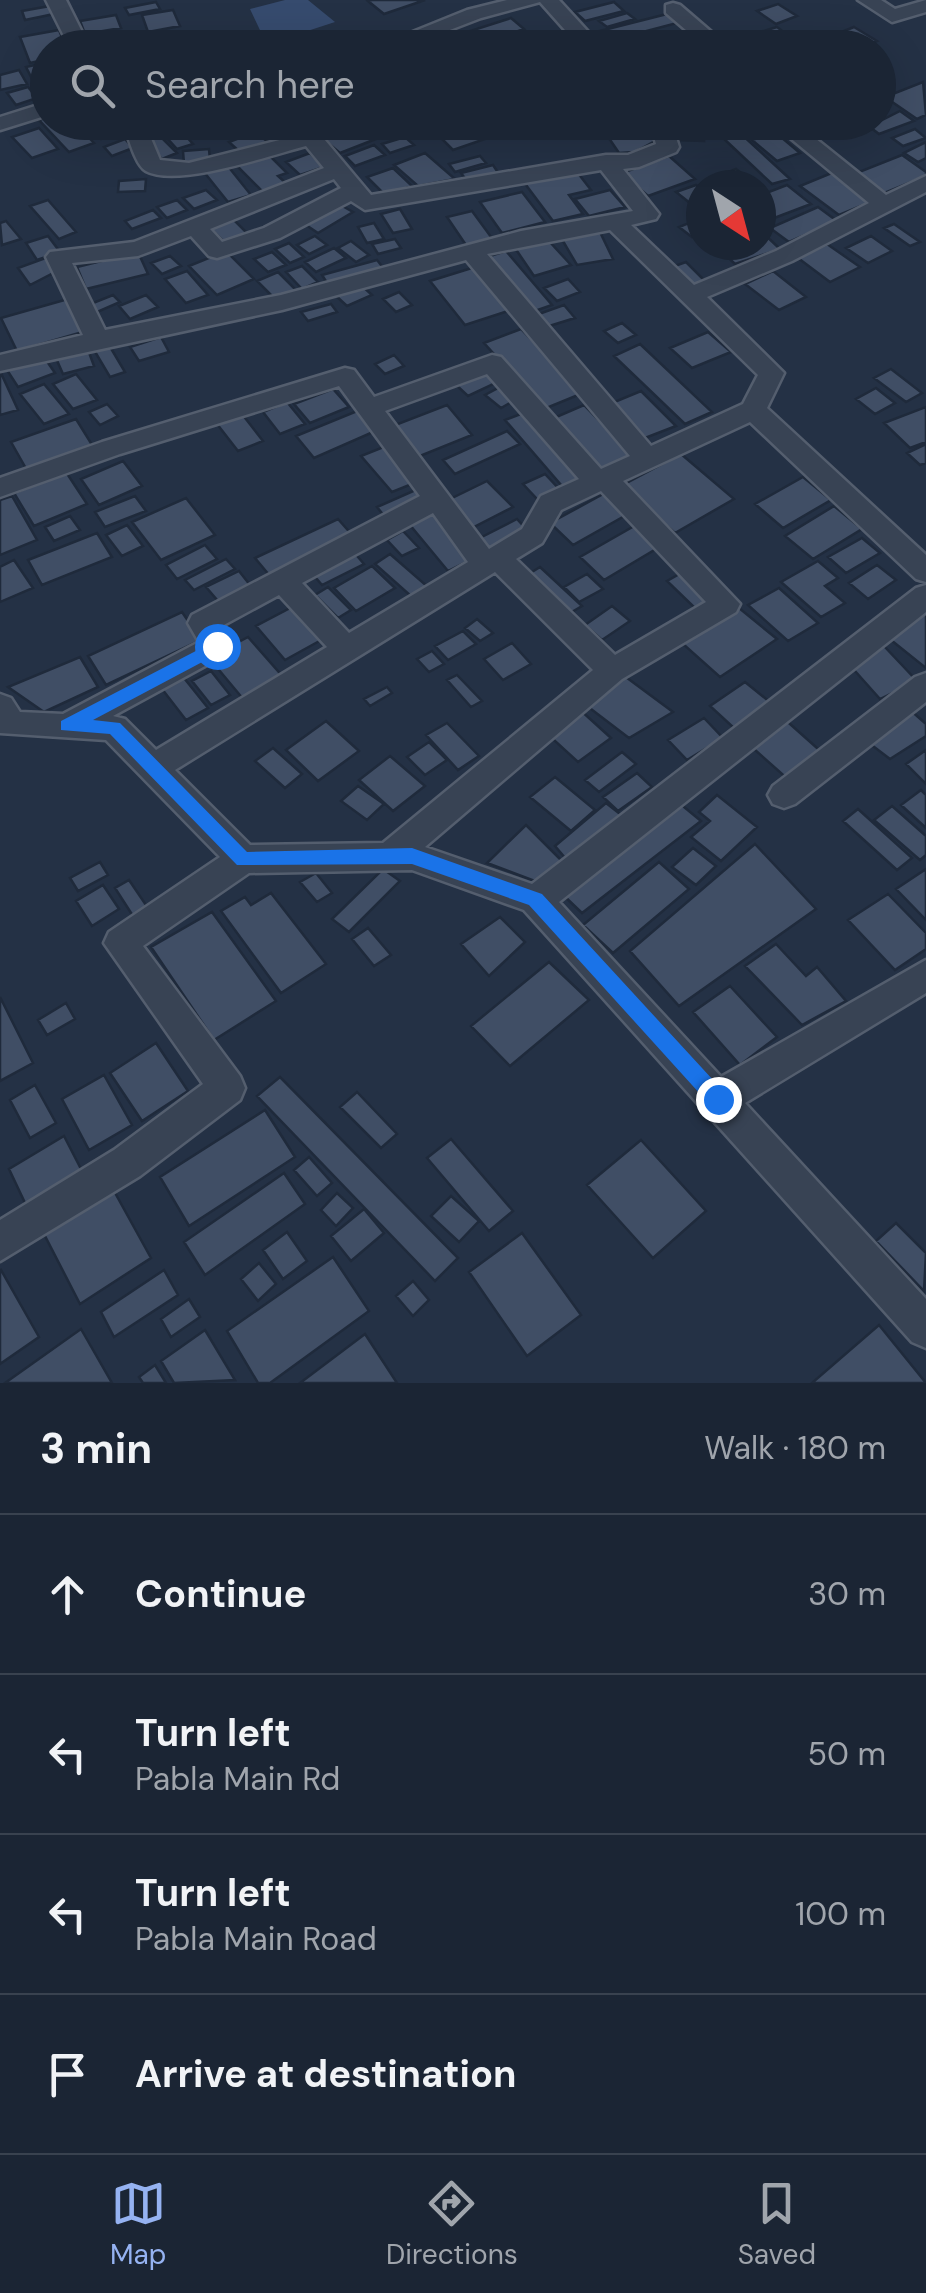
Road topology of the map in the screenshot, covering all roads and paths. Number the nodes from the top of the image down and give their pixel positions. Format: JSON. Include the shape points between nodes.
{"nodes":[{"id":1,"x":56,"y":0,"type":"edge"},
{"id":2,"x":531,"y":0,"type":"edge"},
{"id":3,"x":548,"y":0,"type":"edge"},
{"id":4,"x":868,"y":0,"type":"edge"},
{"id":5,"x":926,"y":6,"type":"edge"},
{"id":6,"x":673,"y":9,"type":"dead end"},
{"id":7,"x":71,"y":30,"type":"edge"},
{"id":8,"x":432,"y":30,"type":"edge"},
{"id":9,"x":577,"y":30,"type":"edge"},
{"id":10,"x":698,"y":30,"type":"edge"},
{"id":11,"x":30,"y":114,"type":"edge"},
{"id":12,"x":0,"y":124,"type":"edge"},
{"id":13,"x":141,"y":140,"type":"edge"},
{"id":14,"x":303,"y":140,"type":"edge"},
{"id":15,"x":313,"y":140,"type":"edge"},
{"id":16,"x":666,"y":140,"type":"edge"},
{"id":17,"x":803,"y":140,"type":"edge"},
{"id":18,"x":606,"y":162,"type":"junction"},
{"id":19,"x":338,"y":170,"type":"junction"},
{"id":20,"x":926,"y":183,"type":"edge"},
{"id":21,"x":355,"y":190,"type":"junction"},
{"id":22,"x":884,"y":204,"type":"junction"},
{"id":23,"x":615,"y":222,"type":"junction"},
{"id":24,"x":194,"y":225,"type":"junction"},
{"id":25,"x":473,"y":253,"type":"junction"},
{"id":26,"x":690,"y":295,"type":"junction"},
{"id":27,"x":97,"y":339,"type":"junction"},
{"id":28,"x":0,"y":363,"type":"edge"},
{"id":29,"x":368,"y":408,"type":"junction"},
{"id":30,"x":753,"y":410,"type":"junction"},
{"id":31,"x":647,"y":459,"type":"junction"},
{"id":32,"x":601,"y":480,"type":"junction"},
{"id":33,"x":0,"y":488,"type":"edge"},
{"id":34,"x":437,"y":500,"type":"junction"},
{"id":35,"x":491,"y":561,"type":"junction"},
{"id":36,"x":926,"y":572,"type":"edge"},
{"id":37,"x":282,"y":580,"type":"junction"},
{"id":38,"x":926,"y":596,"type":"edge"},
{"id":39,"x":346,"y":649,"type":"junction"},
{"id":40,"x":612,"y":671,"type":"junction"},
{"id":41,"x":926,"y":684,"type":"edge"},
{"id":42,"x":0,"y":706,"type":"edge"},
{"id":43,"x":67,"y":726,"type":"junction"},
{"id":44,"x":154,"y":767,"type":"junction"},
{"id":45,"x":784,"y":795,"type":"dead end"},
{"id":46,"x":389,"y":857,"type":"junction"},
{"id":47,"x":243,"y":859,"type":"junction"},
{"id":48,"x":536,"y":900,"type":"junction"},
{"id":49,"x":926,"y":975,"type":"edge"},
{"id":50,"x":718,"y":1099,"type":"junction"},
{"id":51,"x":0,"y":1242,"type":"edge"},
{"id":52,"x":926,"y":1328,"type":"edge"}],
"edges":[{"from":1,"to":7,"type":"street"},
{"from":2,"to":8,"type":"street"},
{"from":3,"to":9,"type":"street"},
{"from":4,"to":5,"type":"street","via":[[892,16]]},
{"from":6,"to":10,"type":"street"},
{"from":11,"to":12,"type":"street"},
{"from":13,"to":14,"type":"street","via":[[152,166],[189,170]]},
{"from":15,"to":19,"type":"street"},
{"from":16,"to":18,"type":"street","via":[[668,147],[631,162]]},
{"from":17,"to":22,"type":"street"},
{"from":18,"to":21,"type":"street","via":[[365,203]]},
{"from":18,"to":23,"type":"street","via":[[648,214]]},
{"from":19,"to":21,"type":"street"},
{"from":19,"to":24,"type":"street"},
{"from":20,"to":22,"type":"street"},
{"from":21,"to":24,"type":"street","via":[[272,233],[218,251]]},
{"from":22,"to":26,"type":"street"},
{"from":23,"to":25,"type":"street"},
{"from":23,"to":26,"type":"street"},
{"from":24,"to":27,"type":"street","via":[[138,249],[58,257]]},
{"from":25,"to":27,"type":"street","via":[[282,302]]},
{"from":25,"to":31,"type":"street"},
{"from":26,"to":30,"type":"street","via":[[771,373]]},
{"from":27,"to":28,"type":"street"},
{"from":29,"to":32,"type":"street","via":[[492,363]]},
{"from":29,"to":33,"type":"street","via":[[345,376]]},
{"from":29,"to":34,"type":"street"},
{"from":30,"to":31,"type":"street"},
{"from":30,"to":36,"type":"street"},
{"from":31,"to":32,"type":"street"},
{"from":32,"to":35,"type":"street","via":[[551,503],[532,536]]},
{"from":32,"to":40,"type":"street","via":[[726,604]]},
{"from":34,"to":35,"type":"street"},
{"from":34,"to":37,"type":"street"},
{"from":35,"to":39,"type":"street"},
{"from":35,"to":40,"type":"street"},
{"from":37,"to":39,"type":"street"},
{"from":37,"to":43,"type":"street","via":[[202,622],[217,646]]},
{"from":38,"to":48,"type":"street"},
{"from":39,"to":44,"type":"street"},
{"from":40,"to":46,"type":"street"},
{"from":41,"to":45,"type":"street"},
{"from":42,"to":43,"type":"street","via":[[10,724]]},
{"from":43,"to":44,"type":"street","via":[[114,728]]},
{"from":44,"to":47,"type":"street"},
{"from":46,"to":47,"type":"street"},
{"from":46,"to":48,"type":"street","via":[[412,856]]},
{"from":47,"to":51,"type":"street","via":[[121,943],[227,1088],[127,1163]]},
{"from":48,"to":50,"type":"street"},
{"from":49,"to":50,"type":"street"},
{"from":50,"to":52,"type":"street"}]}
